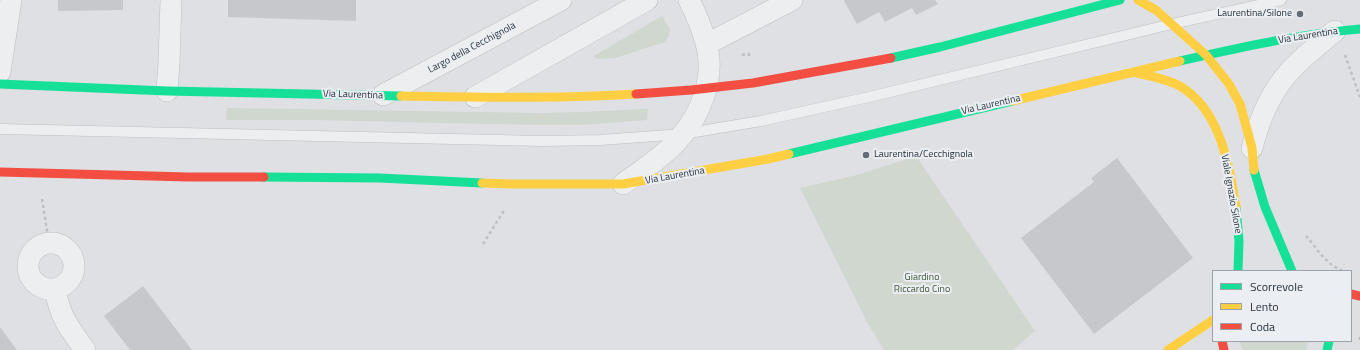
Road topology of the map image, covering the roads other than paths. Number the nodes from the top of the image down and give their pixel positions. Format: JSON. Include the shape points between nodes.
{"nodes":[{"id":1,"x":11,"y":0,"type":"edge"},
{"id":2,"x":171,"y":0,"type":"edge"},
{"id":3,"x":561,"y":0,"type":"edge"},
{"id":4,"x":647,"y":0,"type":"edge"},
{"id":5,"x":689,"y":0,"type":"edge"},
{"id":6,"x":792,"y":0,"type":"edge"},
{"id":7,"x":1120,"y":0,"type":"edge"},
{"id":8,"x":1138,"y":0,"type":"edge"},
{"id":9,"x":1281,"y":0,"type":"edge"},
{"id":10,"x":1172,"y":24,"type":"junction"},
{"id":11,"x":4,"y":25,"type":"edge"},
{"id":12,"x":1360,"y":29,"type":"edge"},
{"id":13,"x":1335,"y":31,"type":"junction"},
{"id":14,"x":707,"y":44,"type":"junction"},
{"id":15,"x":1206,"y":55,"type":"junction"},
{"id":16,"x":0,"y":72,"type":"edge"},
{"id":17,"x":1132,"y":72,"type":"junction"},
{"id":18,"x":0,"y":84,"type":"edge"},
{"id":19,"x":706,"y":88,"type":"junction"},
{"id":20,"x":167,"y":91,"type":"junction"},
{"id":21,"x":383,"y":96,"type":"junction"},
{"id":22,"x":475,"y":97,"type":"junction"},
{"id":23,"x":0,"y":129,"type":"edge"},
{"id":24,"x":683,"y":134,"type":"junction"},
{"id":25,"x":1252,"y":148,"type":"junction"},
{"id":26,"x":0,"y":172,"type":"edge"},
{"id":27,"x":623,"y":184,"type":"junction"},
{"id":28,"x":1238,"y":270,"type":"edge"},
{"id":29,"x":1292,"y":270,"type":"edge"},
{"id":30,"x":55,"y":290,"type":"junction"},
{"id":31,"x":1212,"y":321,"type":"edge"},
{"id":32,"x":85,"y":350,"type":"edge"},
{"id":33,"x":1168,"y":350,"type":"edge"}],
"edges":[{"from":1,"to":11,"type":"street"},
{"from":2,"to":20,"type":"street"},
{"from":3,"to":21,"type":"street","name":"Largo della Cecchignola"},
{"from":4,"to":22,"type":"street"},
{"from":5,"to":14,"type":"street"},
{"from":6,"to":14,"type":"street"},
{"from":7,"to":19,"type":"main road","name":"Via Laurentina","via":[[940,47],[820,72]]},
{"from":8,"to":10,"type":"main road","via":[[1156,10]]},
{"from":9,"to":10,"type":"lane"},
{"from":10,"to":15,"type":"main road"},
{"from":10,"to":24,"type":"lane","via":[[848,102],[761,121]]},
{"from":11,"to":16,"type":"street"},
{"from":12,"to":13,"type":"main road","name":"Via Laurentina"},
{"from":13,"to":15,"type":"main road","name":"Via Laurentina"},
{"from":13,"to":25,"type":"street","via":[[1307,54],[1284,78],[1262,116]]},
{"from":14,"to":19,"type":"street"},
{"from":15,"to":17,"type":"main road","name":"Via Laurentina"},
{"from":15,"to":25,"type":"main road","via":[[1225,78],[1240,104]]},
{"from":17,"to":27,"type":"main road","name":"Via Laurentina","via":[[768,159]]},
{"from":17,"to":28,"type":"main road","name":"Viale Ignazio Silone","via":[[1175,83],[1200,104],[1215,126],[1225,154],[1236,208],[1239,237]]},
{"from":18,"to":20,"type":"main road","name":"Via Laurentina"},
{"from":19,"to":22,"type":"main road","name":"Via Laurentina","via":[[605,96]]},
{"from":19,"to":24,"type":"street","name":"Via Laurentina","via":[[702,103]]},
{"from":20,"to":21,"type":"main road","name":"Via Laurentina"},
{"from":21,"to":22,"type":"main road","name":"Via Laurentina"},
{"from":23,"to":24,"type":"lane","via":[[542,141]]},
{"from":24,"to":27,"type":"street","name":"Via Laurentina"},
{"from":25,"to":29,"type":"main road","via":[[1256,179],[1265,207]]},
{"from":26,"to":27,"type":"main road","name":"Via Laurentina","via":[[188,177],[380,178],[512,184]]},
{"from":30,"to":30,"type":"street","via":[[34,283],[28,269],[31,254],[49,243],[64,247],[73,259],[74,267],[68,282]]},
{"from":30,"to":32,"type":"street","via":[[61,314]]},
{"from":31,"to":33,"type":"main road"}]}
